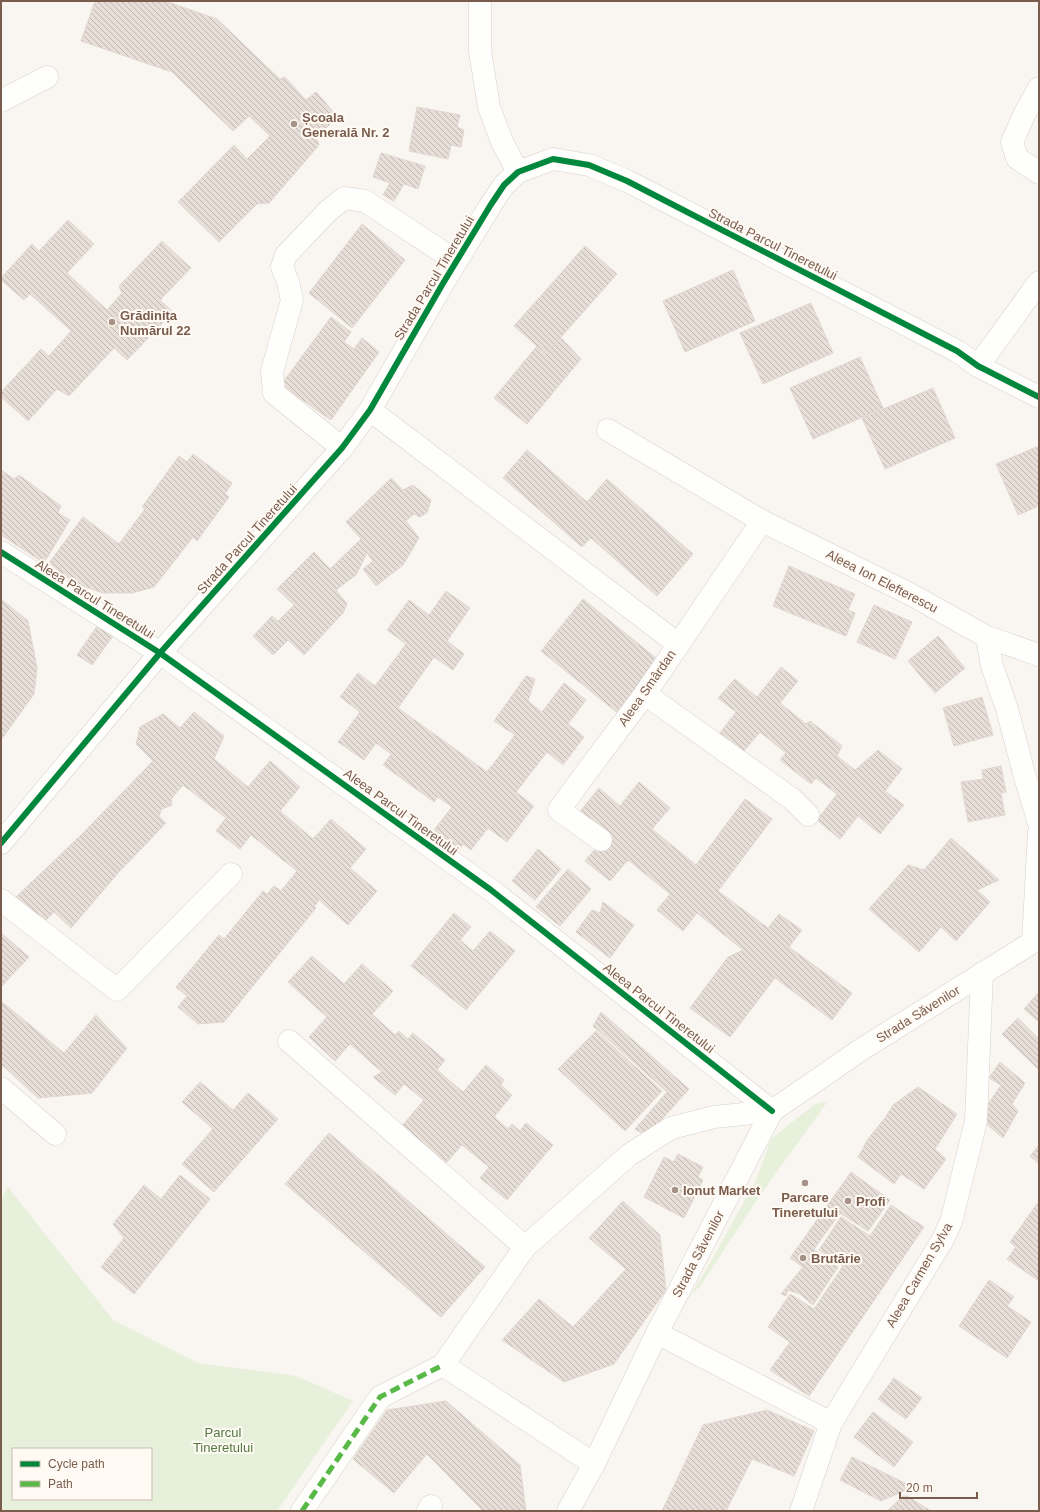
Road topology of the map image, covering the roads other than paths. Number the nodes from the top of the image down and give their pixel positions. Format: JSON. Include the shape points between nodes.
{"nodes":[{"id":1,"x":480,"y":1,"type":"edge"},
{"id":2,"x":47,"y":77,"type":"dead end"},
{"id":3,"x":1039,"y":88,"type":"edge"},
{"id":4,"x":1,"y":101,"type":"edge"},
{"id":5,"x":518,"y":172,"type":"junction"},
{"id":6,"x":1039,"y":173,"type":"edge"},
{"id":7,"x":456,"y":261,"type":"junction"},
{"id":8,"x":1039,"y":282,"type":"edge"},
{"id":9,"x":978,"y":366,"type":"junction"},
{"id":10,"x":1039,"y":397,"type":"edge"},
{"id":11,"x":370,"y":410,"type":"junction"},
{"id":12,"x":608,"y":430,"type":"dead end"},
{"id":13,"x":342,"y":448,"type":"junction"},
{"id":14,"x":762,"y":521,"type":"junction"},
{"id":15,"x":1,"y":552,"type":"edge"},
{"id":16,"x":987,"y":637,"type":"junction"},
{"id":17,"x":678,"y":644,"type":"junction"},
{"id":18,"x":160,"y":653,"type":"junction"},
{"id":19,"x":1039,"y":655,"type":"edge"},
{"id":20,"x":645,"y":694,"type":"junction"},
{"id":21,"x":808,"y":815,"type":"dead end"},
{"id":22,"x":1039,"y":823,"type":"edge"},
{"id":23,"x":1039,"y":832,"type":"edge"},
{"id":24,"x":602,"y":840,"type":"dead end"},
{"id":25,"x":1,"y":843,"type":"edge"},
{"id":26,"x":231,"y":874,"type":"dead end"},
{"id":27,"x":1,"y":900,"type":"edge"},
{"id":28,"x":1036,"y":939,"type":"edge"},
{"id":29,"x":982,"y":973,"type":"junction"},
{"id":30,"x":289,"y":1041,"type":"dead end"},
{"id":31,"x":1,"y":1088,"type":"edge"},
{"id":32,"x":772,"y":1111,"type":"junction"},
{"id":33,"x":55,"y":1134,"type":"dead end"},
{"id":34,"x":525,"y":1247,"type":"junction"},
{"id":35,"x":657,"y":1333,"type":"junction"},
{"id":36,"x":443,"y":1365,"type":"junction"},
{"id":37,"x":831,"y":1423,"type":"junction"},
{"id":38,"x":594,"y":1464,"type":"junction"},
{"id":39,"x":302,"y":1511,"type":"edge"},
{"id":40,"x":568,"y":1511,"type":"edge"},
{"id":41,"x":801,"y":1511,"type":"edge"}],
"edges":[{"from":1,"to":5,"type":"street","via":[[480,51],[489,107],[502,142]]},
{"from":2,"to":4,"type":"street"},
{"from":3,"to":6,"type":"street","via":[[1012,142],[1017,158]]},
{"from":5,"to":7,"type":"street","name":"Strada Parcul Tineretului","via":[[504,185]]},
{"from":5,"to":9,"type":"street","name":"Strada Parcul Tineretului","via":[[553,159],[589,165],[621,178],[956,351]]},
{"from":7,"to":11,"type":"street","name":"Strada Parcul Tineretului"},
{"from":7,"to":13,"type":"street","via":[[365,201],[344,198],[286,255],[282,267],[292,300],[272,371],[274,393]]},
{"from":8,"to":9,"type":"street"},
{"from":9,"to":10,"type":"street","name":"Strada Parcul Tineretului"},
{"from":11,"to":13,"type":"street","name":"Strada Parcul Tineretului"},
{"from":11,"to":17,"type":"street"},
{"from":12,"to":14,"type":"street","name":"Aleea Ion Elefterescu"},
{"from":13,"to":18,"type":"street","name":"Strada Parcul Tineretului"},
{"from":14,"to":16,"type":"street","name":"Aleea Ion Elefterescu","via":[[910,594]]},
{"from":14,"to":17,"type":"street","name":"Aleea Smârdan"},
{"from":15,"to":18,"type":"street","name":"Aleea Parcul Tineretului"},
{"from":16,"to":19,"type":"street","name":"Aleea Ion Elefterescu"},
{"from":16,"to":22,"type":"street","via":[[992,666],[1008,709]]},
{"from":17,"to":20,"type":"street","name":"Aleea Smârdan"},
{"from":18,"to":25,"type":"street","name":"Strada Parcul Tineretului"},
{"from":18,"to":32,"type":"street","name":"Aleea Parcul Tineretului","via":[[491,890]]},
{"from":20,"to":21,"type":"street","via":[[792,799]]},
{"from":20,"to":24,"type":"street","name":"Aleea Smârdan","via":[[559,810]]},
{"from":23,"to":28,"type":"street"},
{"from":26,"to":27,"type":"street","via":[[118,990]]},
{"from":28,"to":29,"type":"street","name":"Strada Săvenilor"},
{"from":29,"to":32,"type":"street","name":"Strada Săvenilor","via":[[862,1049]]},
{"from":29,"to":37,"type":"street","name":"Aleea Carmen Sylva","via":[[976,1121],[951,1222],[942,1241]]},
{"from":30,"to":34,"type":"street"},
{"from":31,"to":33,"type":"street"},
{"from":32,"to":34,"type":"street","via":[[714,1117],[671,1128],[629,1155]]},
{"from":32,"to":35,"type":"street","name":"Strada Săvenilor"},
{"from":34,"to":36,"type":"street"},
{"from":35,"to":37,"type":"street"},
{"from":35,"to":38,"type":"street","name":"Strada Săvenilor"},
{"from":36,"to":38,"type":"street"},
{"from":36,"to":39,"type":"street","via":[[380,1397]]},
{"from":37,"to":41,"type":"street","name":"Aleea Carmen Sylva"},
{"from":38,"to":40,"type":"street","name":"Strada Săvenilor"}]}
